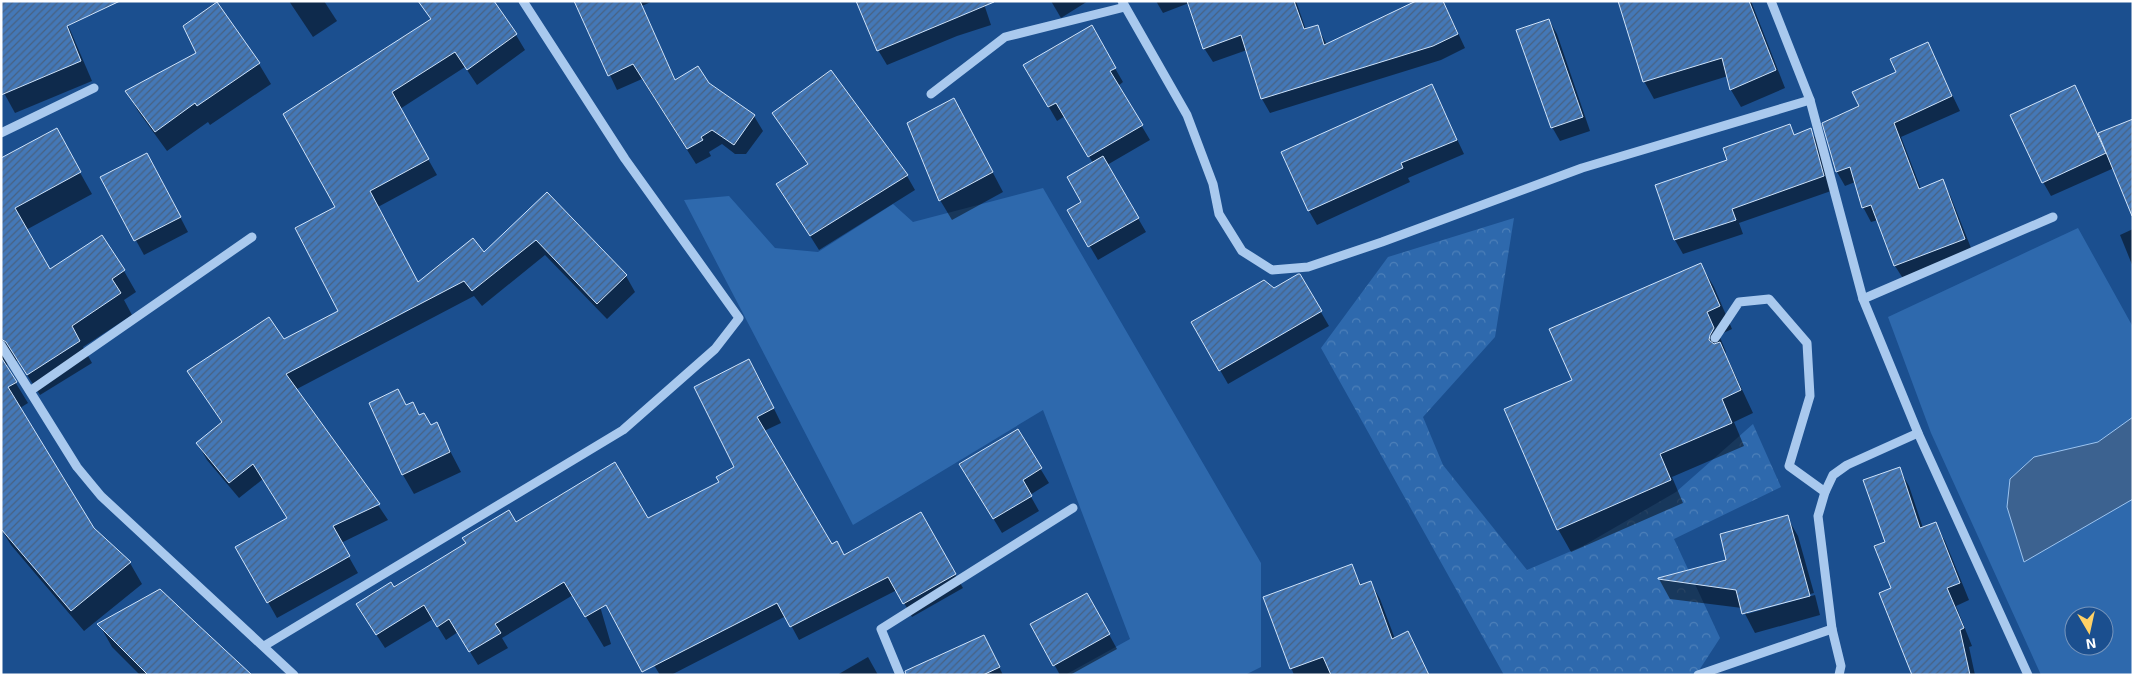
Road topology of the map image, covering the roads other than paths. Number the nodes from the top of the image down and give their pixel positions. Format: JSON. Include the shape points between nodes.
{"nodes":[{"id":1,"x":523,"y":1,"type":"edge"},
{"id":2,"x":1771,"y":1,"type":"edge"},
{"id":3,"x":1123,"y":4,"type":"edge"},
{"id":4,"x":94,"y":88,"type":"dead end"},
{"id":5,"x":931,"y":94,"type":"dead end"},
{"id":6,"x":1810,"y":100,"type":"junction"},
{"id":7,"x":1,"y":133,"type":"edge"},
{"id":8,"x":2053,"y":217,"type":"dead end"},
{"id":9,"x":252,"y":237,"type":"dead end"},
{"id":10,"x":1863,"y":299,"type":"junction"},
{"id":11,"x":1715,"y":338,"type":"dead end"},
{"id":12,"x":1,"y":345,"type":"edge"},
{"id":13,"x":30,"y":391,"type":"junction"},
{"id":14,"x":1918,"y":433,"type":"junction"},
{"id":15,"x":1825,"y":492,"type":"junction"},
{"id":16,"x":1073,"y":508,"type":"dead end"},
{"id":17,"x":1832,"y":629,"type":"junction"},
{"id":18,"x":264,"y":646,"type":"junction"},
{"id":19,"x":294,"y":675,"type":"edge"},
{"id":20,"x":900,"y":675,"type":"edge"},
{"id":21,"x":1698,"y":675,"type":"edge"},
{"id":22,"x":1839,"y":675,"type":"edge"},
{"id":23,"x":2028,"y":675,"type":"edge"}],
"edges":[{"from":1,"to":18,"type":"street","via":[[625,159],[739,318],[715,348],[623,430]]},
{"from":2,"to":6,"type":"street"},
{"from":3,"to":5,"type":"street","via":[[1005,37]]},
{"from":3,"to":6,"type":"street","via":[[1187,115],[1213,184],[1219,214],[1242,251],[1272,270],[1308,267],[1582,168]]},
{"from":4,"to":7,"type":"street"},
{"from":6,"to":10,"type":"street"},
{"from":8,"to":10,"type":"street"},
{"from":9,"to":13,"type":"street"},
{"from":10,"to":14,"type":"street"},
{"from":11,"to":15,"type":"street","via":[[1739,302],[1769,299],[1807,343],[1810,396],[1789,466]]},
{"from":12,"to":13,"type":"street"},
{"from":13,"to":18,"type":"street","via":[[77,467],[101,496]]},
{"from":14,"to":15,"type":"street","via":[[1847,465],[1834,474]]},
{"from":14,"to":23,"type":"street"},
{"from":15,"to":17,"type":"street","via":[[1818,516]]},
{"from":16,"to":20,"type":"street","via":[[881,629]]},
{"from":17,"to":21,"type":"street"},
{"from":17,"to":22,"type":"street"},
{"from":18,"to":19,"type":"street"}]}
